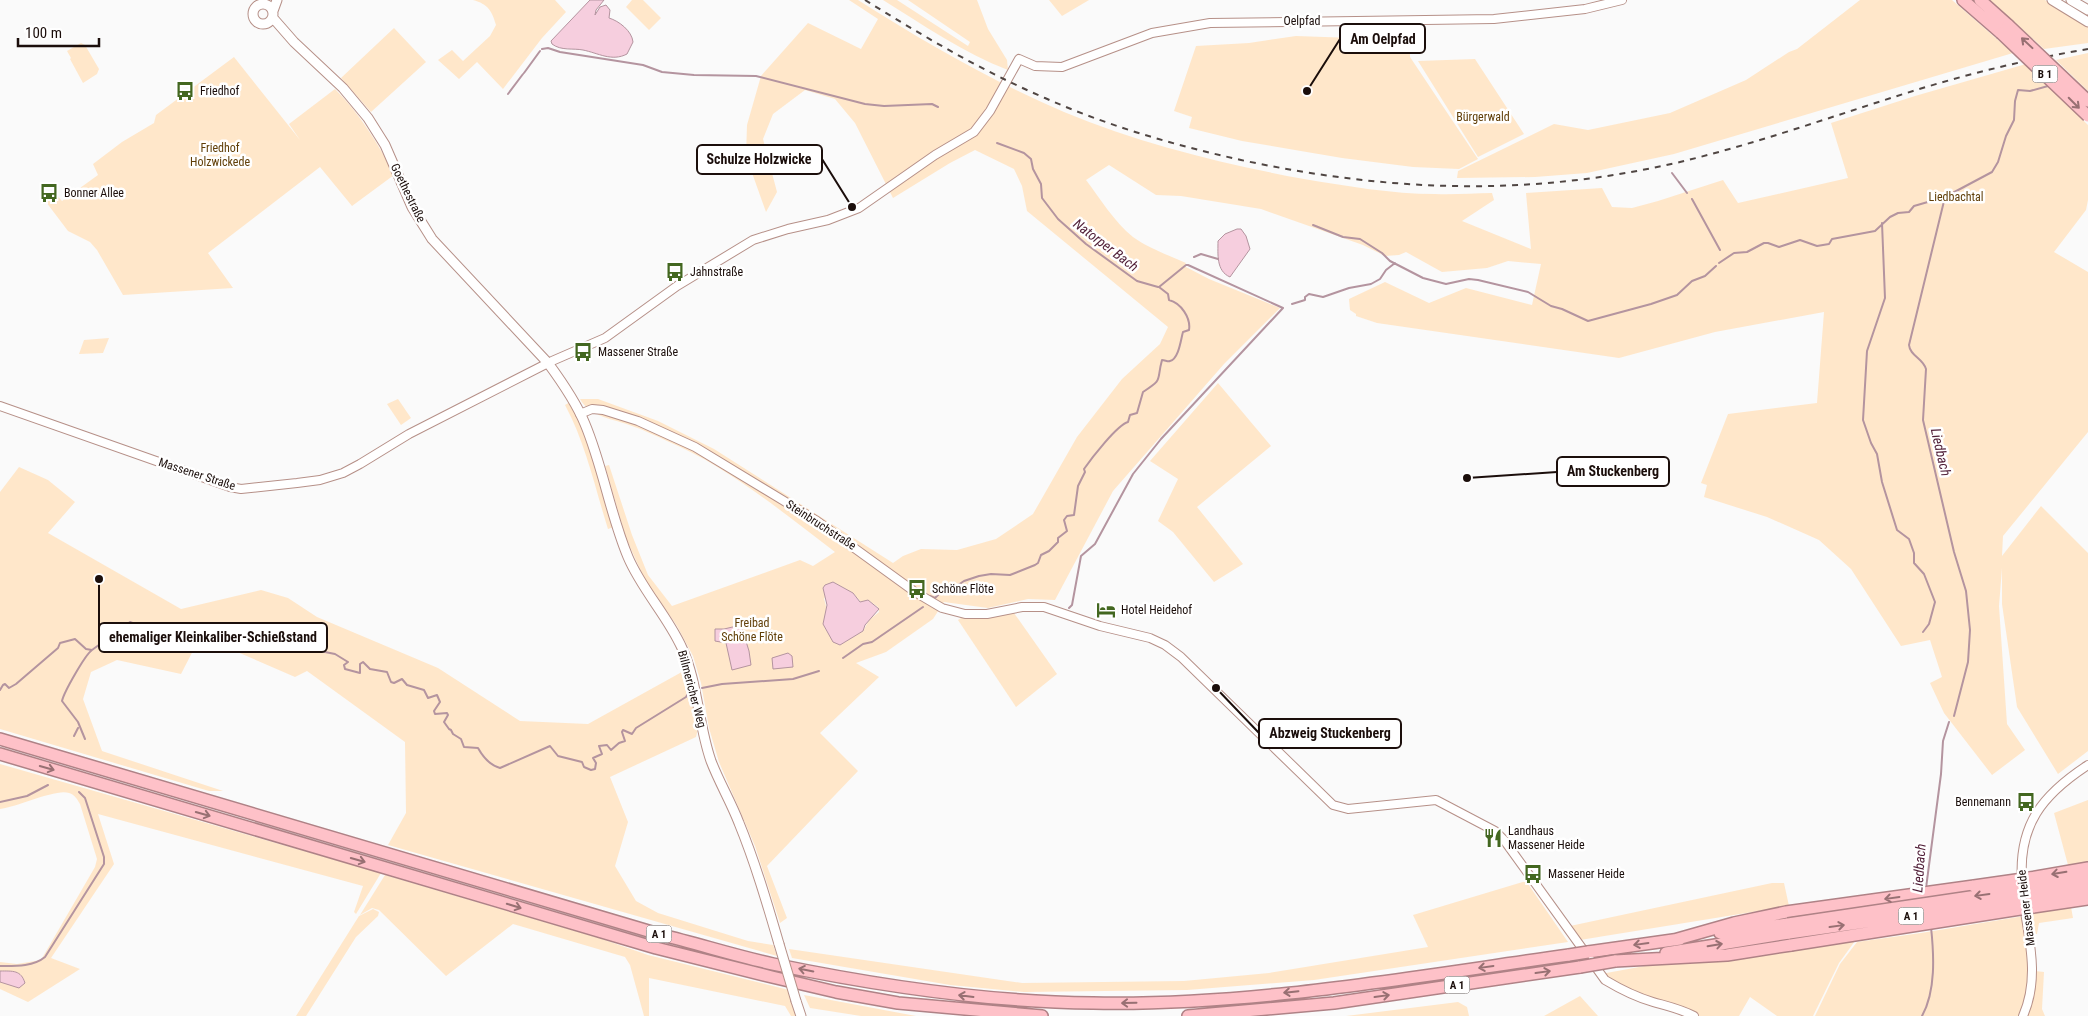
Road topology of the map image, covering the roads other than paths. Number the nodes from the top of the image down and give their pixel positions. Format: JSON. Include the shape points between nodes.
{"nodes":[{"id":1,"x":277,"y":0,"type":"edge"},
{"id":2,"x":1622,"y":0,"type":"edge"},
{"id":3,"x":1963,"y":0,"type":"edge"},
{"id":4,"x":1980,"y":0,"type":"edge"},
{"id":5,"x":2052,"y":0,"type":"edge"},
{"id":6,"x":2072,"y":0,"type":"edge"},
{"id":7,"x":2088,"y":10,"type":"edge"},
{"id":8,"x":270,"y":12,"type":"edge"},
{"id":9,"x":2088,"y":22,"type":"edge"},
{"id":10,"x":2004,"y":29,"type":"junction"},
{"id":11,"x":1019,"y":60,"type":"joint"},
{"id":12,"x":2088,"y":101,"type":"edge"},
{"id":13,"x":2088,"y":116,"type":"edge"},
{"id":14,"x":548,"y":363,"type":"junction"},
{"id":15,"x":0,"y":406,"type":"edge"},
{"id":16,"x":580,"y":414,"type":"junction"},
{"id":17,"x":0,"y":739,"type":"edge"},
{"id":18,"x":0,"y":754,"type":"edge"},
{"id":19,"x":2088,"y":765,"type":"edge"},
{"id":20,"x":2088,"y":868,"type":"edge"},
{"id":21,"x":2088,"y":879,"type":"edge"},
{"id":22,"x":2088,"y":890,"type":"edge"},
{"id":23,"x":2031,"y":893,"type":"junction"},
{"id":24,"x":2088,"y":900,"type":"edge"},
{"id":25,"x":1789,"y":928,"type":"junction"},
{"id":26,"x":801,"y":1016,"type":"edge"},
{"id":27,"x":1042,"y":1016,"type":"edge"},
{"id":28,"x":1188,"y":1016,"type":"edge"},
{"id":29,"x":1694,"y":1016,"type":"edge"},
{"id":30,"x":2023,"y":1016,"type":"edge"}],
"edges":[{"from":1,"to":8,"type":"main road"},
{"from":2,"to":11,"type":"street","name":"Oelpfad","via":[[1585,9],[1494,19],[1210,22],[1152,33],[1062,67],[1036,66]]},
{"from":3,"to":10,"type":"highway","number":"B 1"},
{"from":4,"to":10,"type":"highway","number":"B 1"},
{"from":5,"to":9,"type":"main road"},
{"from":6,"to":7,"type":"main road"},
{"from":8,"to":14,"type":"main road","name":"Goethestraße","via":[[294,42],[343,88],[368,118],[385,145],[412,207],[432,239]]},
{"from":12,"to":10,"type":"highway","number":"B 1","one_way":true,"bridge":true},
{"from":10,"to":13,"type":"highway","number":"B 1","one_way":true,"bridge":true},
{"from":11,"to":14,"type":"street","name":"Massener Straße","via":[[974,132],[935,155],[872,201],[828,220],[753,240],[682,282],[608,336]]},
{"from":14,"to":15,"type":"street","name":"Massener Straße","via":[[409,434],[343,473],[320,480],[241,489]]},
{"from":14,"to":16,"type":"main road","name":"Billmericher Weg"},
{"from":16,"to":26,"type":"main road","name":"Billmericher Weg","bridge":true,"via":[[597,456],[628,556],[664,614],[689,668],[711,760],[754,863]]},
{"from":16,"to":29,"type":"street","name":"Steinbruchstraße","via":[[592,409],[603,410],[695,447],[817,521],[907,587],[942,608],[965,614],[987,614],[1036,606],[1150,638],[1172,650],[1333,805],[1348,809],[1436,800],[1495,831],[1605,980],[1622,990]]},
{"from":25,"to":17,"type":"highway","number":"A 1","one_way":true,"bridge":true,"via":[[1674,940],[1339,988],[1205,1001],[1094,1004],[978,997],[898,988],[771,963],[662,935]]},
{"from":18,"to":27,"type":"highway","number":"A 1","one_way":true,"via":[[647,945],[772,978],[898,1003]]},
{"from":19,"to":30,"type":"street","name":"Massener Heide","via":[[2045,801],[2024,840],[2022,893],[2032,971],[2030,997]]},
{"from":20,"to":23,"type":"highway","one_way":true},
{"from":21,"to":23,"type":"highway"},
{"from":22,"to":23,"type":"highway"},
{"from":23,"to":24,"type":"highway"},
{"from":25,"to":23,"type":"highway","one_way":true,"bridge":true},
{"from":23,"to":25,"type":"highway","one_way":true,"bridge":true},
{"from":28,"to":25,"type":"highway","number":"A 1","one_way":true,"bridge":true,"via":[[1334,1003],[1615,961],[1727,955]]}]}
